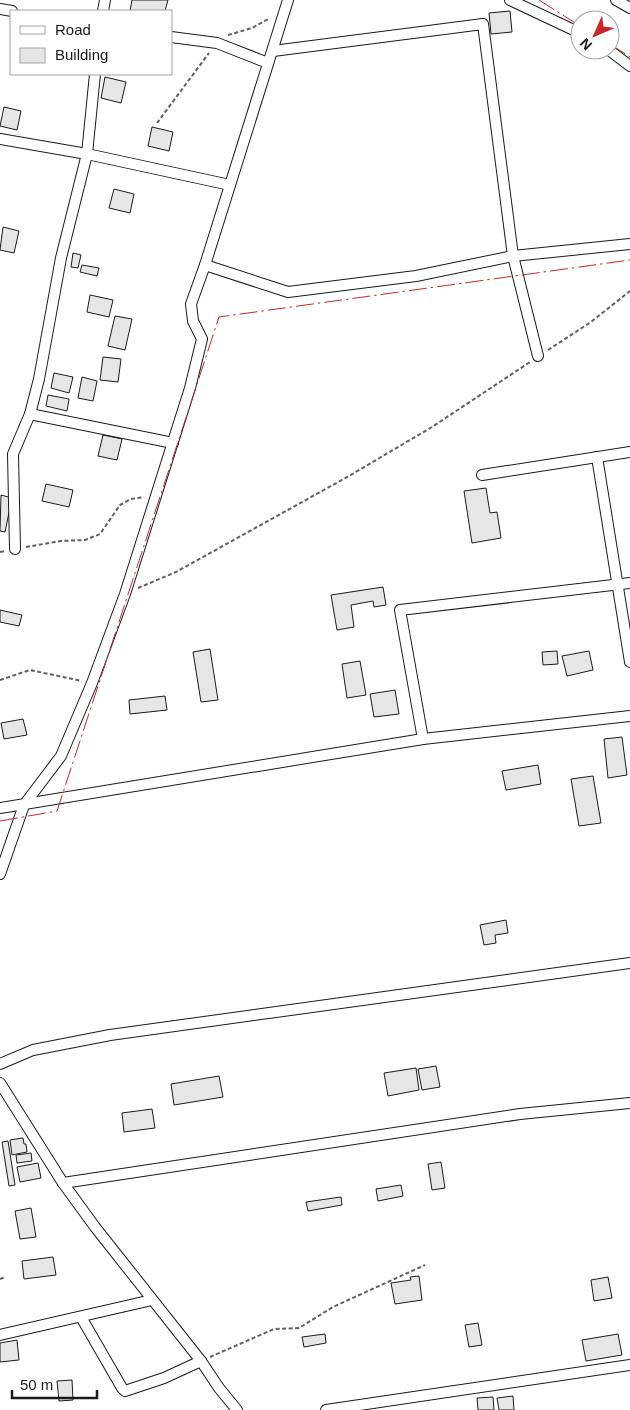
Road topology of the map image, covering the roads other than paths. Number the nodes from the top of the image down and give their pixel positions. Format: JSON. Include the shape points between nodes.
{"nodes":[{"id":1,"x":288,"y":0,"type":"edge"},
{"id":2,"x":510,"y":0,"type":"edge"},
{"id":3,"x":616,"y":0,"type":"edge"},
{"id":4,"x":630,"y":8,"type":"edge"},
{"id":5,"x":570,"y":28,"type":"edge"},
{"id":6,"x":172,"y":37,"type":"edge"},
{"id":7,"x":273,"y":51,"type":"junction"},
{"id":8,"x":620,"y":58,"type":"edge"},
{"id":9,"x":268,"y":63,"type":"junction"},
{"id":10,"x":630,"y":66,"type":"edge"},
{"id":11,"x":95,"y":75,"type":"edge"},
{"id":12,"x":0,"y":139,"type":"edge"},
{"id":13,"x":87,"y":154,"type":"junction"},
{"id":14,"x":230,"y":185,"type":"junction"},
{"id":15,"x":630,"y":244,"type":"edge"},
{"id":16,"x":513,"y":256,"type":"junction"},
{"id":17,"x":205,"y":265,"type":"junction"},
{"id":18,"x":538,"y":356,"type":"road end"},
{"id":19,"x":30,"y":414,"type":"junction"},
{"id":20,"x":173,"y":443,"type":"junction"},
{"id":21,"x":630,"y":452,"type":"edge"},
{"id":22,"x":597,"y":457,"type":"junction"},
{"id":23,"x":482,"y":475,"type":"dead end"},
{"id":24,"x":15,"y":549,"type":"road end"},
{"id":25,"x":630,"y":583,"type":"edge"},
{"id":26,"x":618,"y":584,"type":"junction"},
{"id":27,"x":630,"y":662,"type":"edge"},
{"id":28,"x":630,"y":716,"type":"edge"},
{"id":29,"x":423,"y":739,"type":"junction"},
{"id":30,"x":24,"y":804,"type":"junction"},
{"id":31,"x":0,"y":808,"type":"edge"},
{"id":32,"x":0,"y":874,"type":"edge"},
{"id":33,"x":630,"y":963,"type":"edge"},
{"id":34,"x":0,"y":1064,"type":"edge"},
{"id":35,"x":0,"y":1083,"type":"edge"},
{"id":36,"x":630,"y":1103,"type":"edge"},
{"id":37,"x":63,"y":1183,"type":"junction"},
{"id":38,"x":152,"y":1300,"type":"junction"},
{"id":39,"x":81,"y":1316,"type":"junction"},
{"id":40,"x":0,"y":1335,"type":"edge"},
{"id":41,"x":201,"y":1361,"type":"junction"},
{"id":42,"x":630,"y":1364,"type":"edge"},
{"id":43,"x":237,"y":1410,"type":"edge"},
{"id":44,"x":326,"y":1410,"type":"edge"}],
"edges":[{"from":1,"to":7,"type":"street"},
{"from":2,"to":5,"type":"street"},
{"from":3,"to":4,"type":"street"},
{"from":6,"to":9,"type":"street","via":[[217,43]]},
{"from":7,"to":9,"type":"street"},
{"from":7,"to":16,"type":"street","via":[[483,24]]},
{"from":8,"to":10,"type":"street"},
{"from":9,"to":14,"type":"street"},
{"from":11,"to":13,"type":"street"},
{"from":12,"to":13,"type":"street"},
{"from":13,"to":14,"type":"street"},
{"from":13,"to":19,"type":"street","via":[[60,258]]},
{"from":14,"to":17,"type":"street"},
{"from":15,"to":16,"type":"street"},
{"from":16,"to":17,"type":"street","via":[[416,276],[288,292]]},
{"from":16,"to":18,"type":"street"},
{"from":17,"to":20,"type":"street","via":[[191,304],[193,320],[202,339]]},
{"from":19,"to":20,"type":"street"},
{"from":19,"to":24,"type":"street","via":[[13,454]]},
{"from":20,"to":30,"type":"street","via":[[125,594],[92,683],[61,756]]},
{"from":21,"to":22,"type":"street"},
{"from":22,"to":23,"type":"street"},
{"from":22,"to":26,"type":"street"},
{"from":25,"to":26,"type":"street"},
{"from":26,"to":27,"type":"street"},
{"from":26,"to":29,"type":"street","via":[[400,610]]},
{"from":28,"to":29,"type":"street"},
{"from":29,"to":30,"type":"street"},
{"from":30,"to":31,"type":"street"},
{"from":30,"to":32,"type":"street"},
{"from":33,"to":34,"type":"street","via":[[110,1035],[33,1050]]},
{"from":35,"to":37,"type":"street"},
{"from":36,"to":37,"type":"street","via":[[520,1114]]},
{"from":37,"to":38,"type":"street"},
{"from":38,"to":39,"type":"street"},
{"from":38,"to":41,"type":"street"},
{"from":39,"to":40,"type":"street"},
{"from":39,"to":41,"type":"street","via":[[125,1392]]},
{"from":41,"to":43,"type":"street"},
{"from":42,"to":44,"type":"street"}]}
